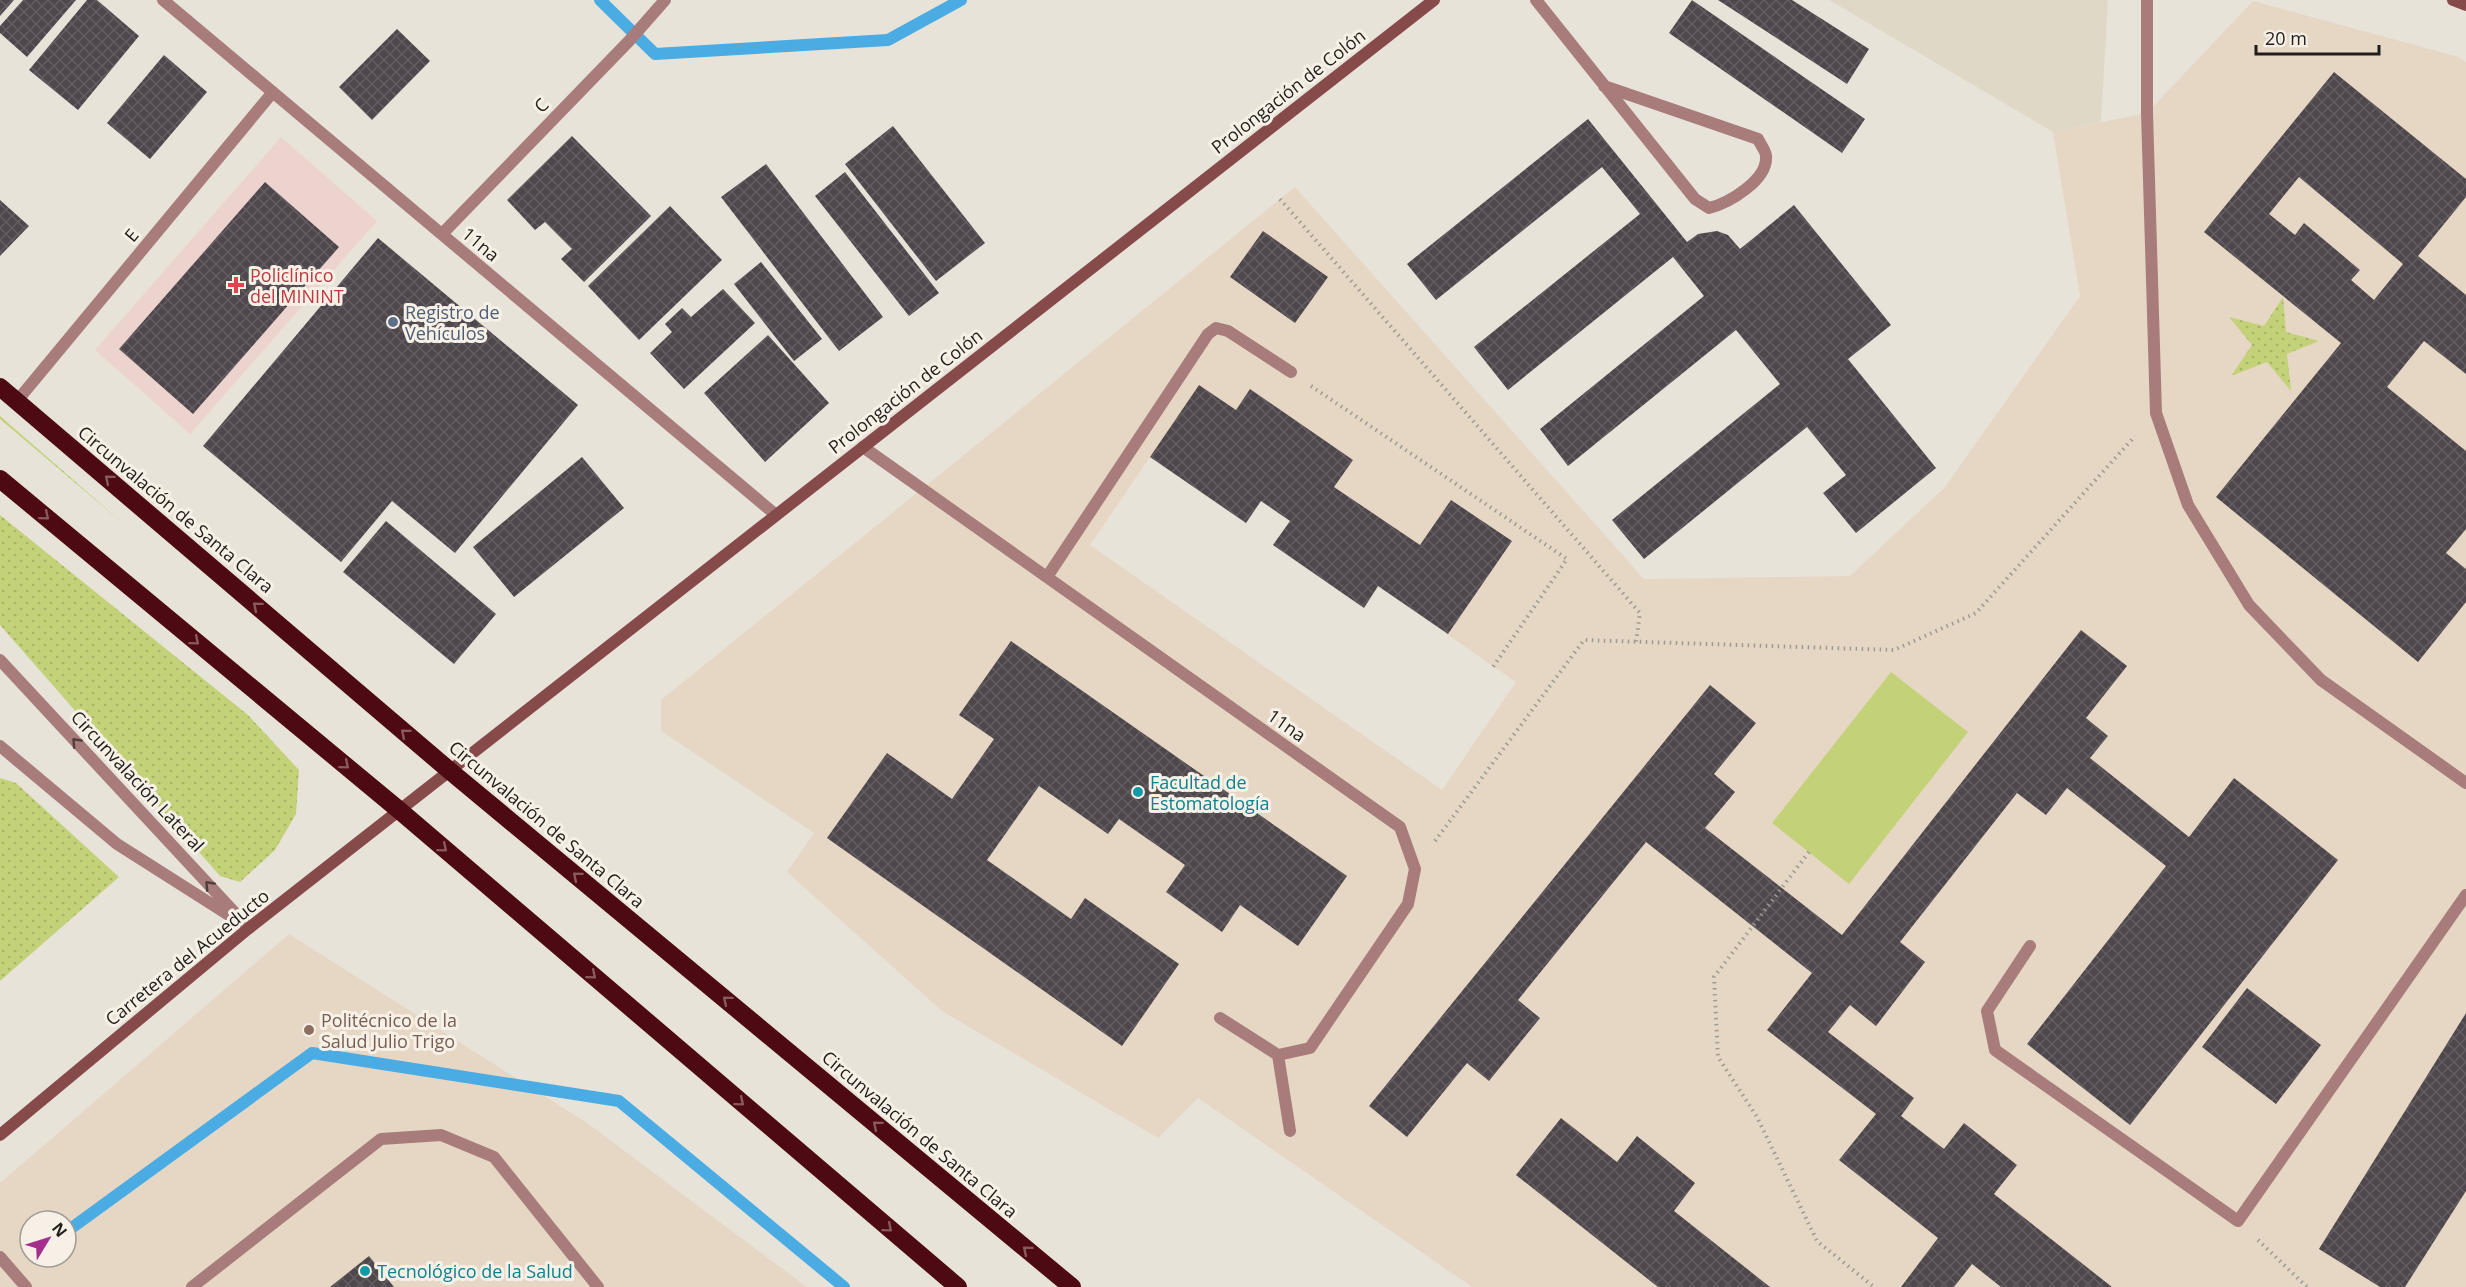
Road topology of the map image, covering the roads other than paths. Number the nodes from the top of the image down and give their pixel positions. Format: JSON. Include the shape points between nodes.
{"nodes":[{"id":1,"x":163,"y":0,"type":"edge"},
{"id":2,"x":1434,"y":0,"type":"edge"},
{"id":3,"x":1536,"y":0,"type":"edge"},
{"id":4,"x":2146,"y":0,"type":"edge"},
{"id":5,"x":2452,"y":0,"type":"edge"},
{"id":6,"x":663,"y":2,"type":"edge"},
{"id":7,"x":2466,"y":5,"type":"edge"},
{"id":8,"x":1604,"y":86,"type":"junction"},
{"id":9,"x":273,"y":92,"type":"junction"},
{"id":10,"x":442,"y":234,"type":"junction"},
{"id":11,"x":1290,"y":372,"type":"road end"},
{"id":12,"x":0,"y":387,"type":"edge"},
{"id":13,"x":17,"y":401,"type":"junction"},
{"id":14,"x":863,"y":447,"type":"junction"},
{"id":15,"x":0,"y":478,"type":"edge"},
{"id":16,"x":776,"y":515,"type":"junction"},
{"id":17,"x":1047,"y":577,"type":"junction"},
{"id":18,"x":0,"y":660,"type":"edge"},
{"id":19,"x":0,"y":746,"type":"edge"},
{"id":20,"x":450,"y":771,"type":"junction"},
{"id":21,"x":2466,"y":783,"type":"edge"},
{"id":22,"x":399,"y":810,"type":"junction"},
{"id":23,"x":2466,"y":895,"type":"edge"},
{"id":24,"x":249,"y":928,"type":"junction"},
{"id":25,"x":2030,"y":946,"type":"dead end"},
{"id":26,"x":1220,"y":1018,"type":"dead end"},
{"id":27,"x":1278,"y":1055,"type":"junction"},
{"id":28,"x":1290,"y":1131,"type":"dead end"},
{"id":29,"x":0,"y":1135,"type":"edge"},
{"id":30,"x":0,"y":1257,"type":"edge"},
{"id":31,"x":26,"y":1287,"type":"edge"},
{"id":32,"x":192,"y":1287,"type":"edge"},
{"id":33,"x":598,"y":1287,"type":"edge"},
{"id":34,"x":958,"y":1287,"type":"edge"},
{"id":35,"x":1072,"y":1287,"type":"edge"}],
"edges":[{"from":1,"to":9,"type":"street","name":"11na"},
{"from":2,"to":14,"type":"main road","name":"Prolongación de Colón"},
{"from":3,"to":8,"type":"street"},
{"from":4,"to":21,"type":"street","via":[[2156,413],[2188,505],[2248,605],[2321,680]]},
{"from":5,"to":7,"type":"main road"},
{"from":6,"to":10,"type":"street","name":"C"},
{"from":8,"to":8,"type":"street","via":[[1695,199],[1709,208],[1724,204],[1761,176],[1766,156],[1758,139]]},
{"from":9,"to":10,"type":"street","name":"11na"},
{"from":9,"to":13,"type":"street","name":"E"},
{"from":10,"to":16,"type":"street","name":"11na"},
{"from":11,"to":17,"type":"street","via":[[1228,331],[1216,328],[1208,334]]},
{"from":12,"to":13,"type":"highway","name":"Circunvalación de Santa Clara"},
{"from":20,"to":13,"type":"highway","name":"Circunvalación de Santa Clara","one_way":true},
{"from":14,"to":16,"type":"main road","name":"Prolongación de Colón"},
{"from":14,"to":17,"type":"street","name":"11na"},
{"from":15,"to":22,"type":"highway","one_way":true},
{"from":16,"to":20,"type":"main road","name":"Prolongación de Colón"},
{"from":17,"to":27,"type":"street","name":"11na","via":[[1400,827],[1415,869],[1408,904],[1310,1047]]},
{"from":24,"to":18,"type":"street","name":"Circunvalación Lateral","one_way":true},
{"from":19,"to":24,"type":"street","via":[[117,844]]},
{"from":20,"to":22,"type":"main road","name":"Prolongación de Colón"},
{"from":35,"to":20,"type":"highway","name":"Circunvalación de Santa Clara","one_way":true},
{"from":22,"to":24,"type":"main road","name":"Carretera del Acueducto"},
{"from":22,"to":34,"type":"highway","one_way":true},
{"from":23,"to":25,"type":"street","via":[[2238,1221],[1995,1050],[1987,1011]]},
{"from":24,"to":29,"type":"main road","name":"Carretera del Acueducto"},
{"from":26,"to":27,"type":"street"},
{"from":27,"to":28,"type":"street"},
{"from":30,"to":31,"type":"street"},
{"from":32,"to":33,"type":"street","via":[[381,1139],[441,1136],[494,1157]]}]}
